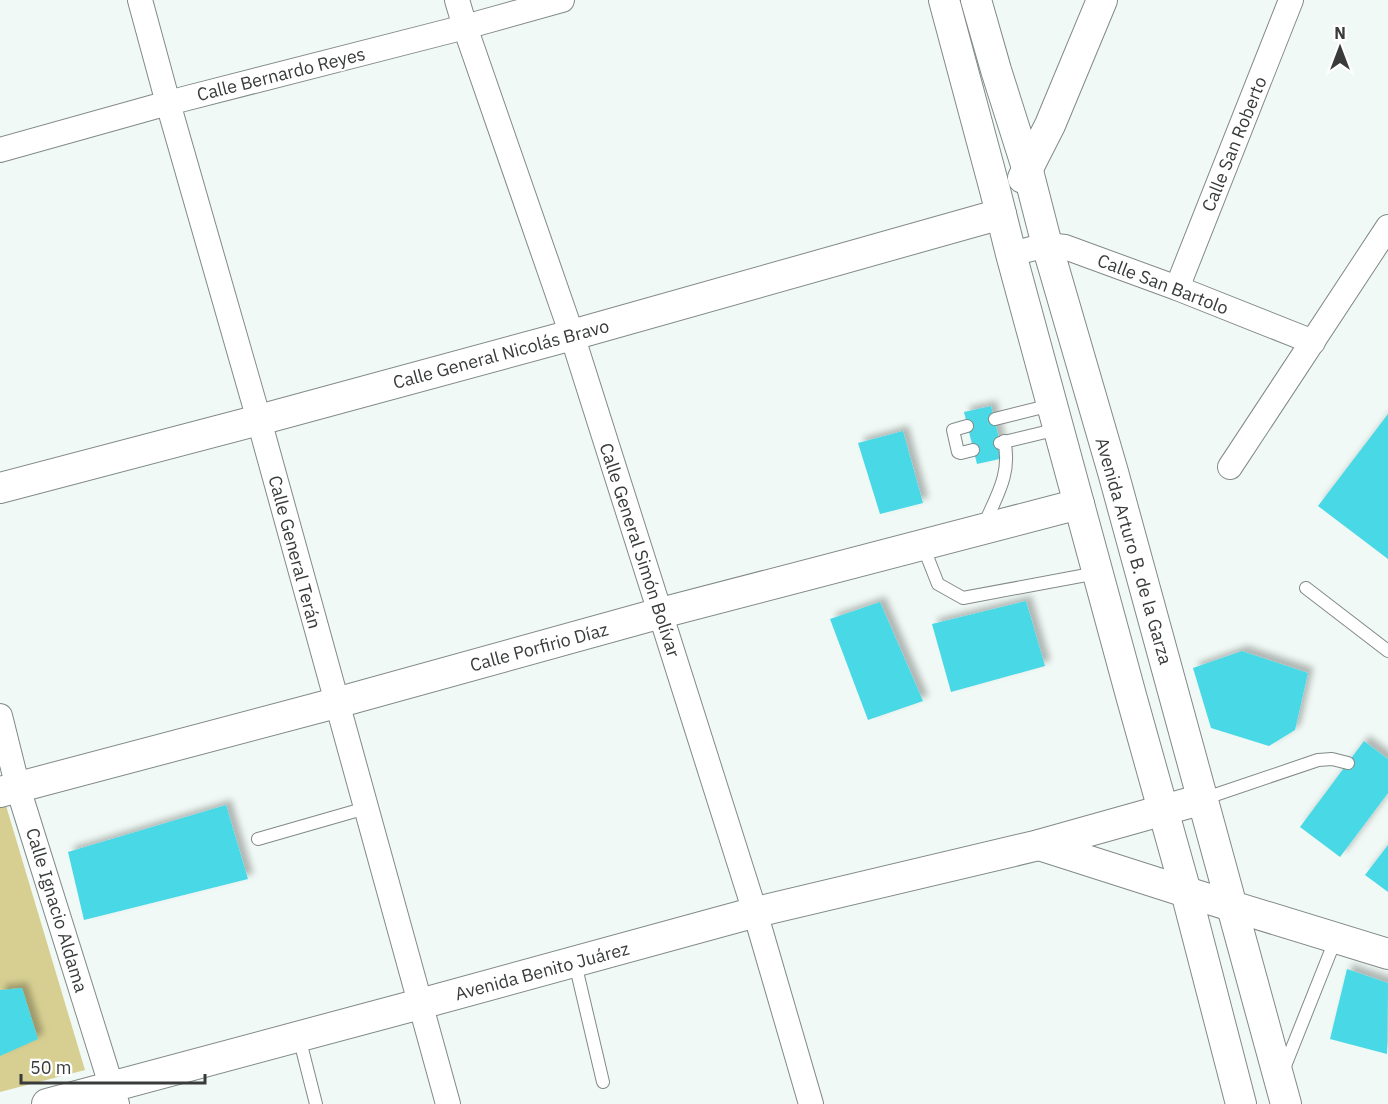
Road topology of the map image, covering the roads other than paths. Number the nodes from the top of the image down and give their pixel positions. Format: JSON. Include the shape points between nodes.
{"nodes":[{"id":1,"x":140,"y":0,"type":"edge"},
{"id":2,"x":457,"y":0,"type":"edge"},
{"id":3,"x":562,"y":0,"type":"edge"},
{"id":4,"x":944,"y":0,"type":"edge"},
{"id":5,"x":976,"y":0,"type":"edge"},
{"id":6,"x":1102,"y":0,"type":"edge"},
{"id":7,"x":1291,"y":0,"type":"edge"},
{"id":8,"x":465,"y":27,"type":"junction"},
{"id":9,"x":168,"y":103,"type":"junction"},
{"id":10,"x":0,"y":150,"type":"edge"},
{"id":11,"x":1028,"y":171,"type":"junction"},
{"id":12,"x":1001,"y":214,"type":"junction"},
{"id":13,"x":1388,"y":227,"type":"edge"},
{"id":14,"x":1047,"y":245,"type":"junction"},
{"id":15,"x":1011,"y":254,"type":"junction"},
{"id":16,"x":1177,"y":288,"type":"junction"},
{"id":17,"x":572,"y":335,"type":"junction"},
{"id":18,"x":1313,"y":342,"type":"junction"},
{"id":19,"x":1055,"y":417,"type":"junction"},
{"id":20,"x":995,"y":419,"type":"dead end"},
{"id":21,"x":260,"y":420,"type":"junction"},
{"id":22,"x":967,"y":426,"type":"dead end"},
{"id":23,"x":973,"y":450,"type":"dead end"},
{"id":24,"x":1230,"y":467,"type":"dead end"},
{"id":25,"x":0,"y":488,"type":"edge"},
{"id":26,"x":1079,"y":504,"type":"junction"},
{"id":27,"x":982,"y":529,"type":"junction"},
{"id":28,"x":923,"y":545,"type":"junction"},
{"id":29,"x":1097,"y":573,"type":"junction"},
{"id":30,"x":1306,"y":588,"type":"dead end"},
{"id":31,"x":661,"y":613,"type":"junction"},
{"id":32,"x":1388,"y":651,"type":"edge"},
{"id":33,"x":336,"y":703,"type":"junction"},
{"id":34,"x":0,"y":716,"type":"edge"},
{"id":35,"x":1348,"y":763,"type":"dead end"},
{"id":36,"x":9,"y":790,"type":"edge"},
{"id":37,"x":1203,"y":799,"type":"junction"},
{"id":38,"x":366,"y":808,"type":"junction"},
{"id":39,"x":1163,"y":809,"type":"junction"},
{"id":40,"x":258,"y":838,"type":"dead end"},
{"id":41,"x":1039,"y":845,"type":"junction"},
{"id":42,"x":1186,"y":892,"type":"junction"},
{"id":43,"x":1231,"y":906,"type":"junction"},
{"id":44,"x":755,"y":912,"type":"junction"},
{"id":45,"x":1336,"y":938,"type":"junction"},
{"id":46,"x":1388,"y":954,"type":"edge"},
{"id":47,"x":575,"y":961,"type":"junction"},
{"id":48,"x":420,"y":1004,"type":"junction"},
{"id":49,"x":299,"y":1036,"type":"junction"},
{"id":50,"x":603,"y":1082,"type":"dead end"},
{"id":51,"x":1282,"y":1092,"type":"edge"},
{"id":52,"x":114,"y":1095,"type":"edge"},
{"id":53,"x":46,"y":1104,"type":"edge"},
{"id":54,"x":316,"y":1104,"type":"edge"},
{"id":55,"x":448,"y":1104,"type":"edge"},
{"id":56,"x":811,"y":1104,"type":"edge"},
{"id":57,"x":1241,"y":1104,"type":"edge"}],
"edges":[{"from":1,"to":9,"type":"street","name":"Calle General Terán"},
{"from":2,"to":8,"type":"street","name":"Calle General Simón Bolívar"},
{"from":3,"to":8,"type":"street","name":"Calle Bernardo Reyes"},
{"from":4,"to":12,"type":"street"},
{"from":5,"to":11,"type":"street","name":"Avenida Arturo B. de la Garza"},
{"from":6,"to":11,"type":"street"},
{"from":7,"to":16,"type":"street","name":"Calle San Roberto"},
{"from":8,"to":9,"type":"street","name":"Calle Bernardo Reyes"},
{"from":8,"to":17,"type":"street","name":"Calle General Simón Bolívar"},
{"from":9,"to":10,"type":"street","name":"Calle Bernardo Reyes"},
{"from":9,"to":21,"type":"street","name":"Calle General Terán"},
{"from":11,"to":12,"type":"street"},
{"from":11,"to":14,"type":"street","name":"Avenida Arturo B. de la Garza"},
{"from":12,"to":15,"type":"street"},
{"from":12,"to":17,"type":"street","name":"Calle General Nicolás Bravo"},
{"from":13,"to":18,"type":"street"},
{"from":14,"to":15,"type":"street","name":"Calle San Bartolo"},
{"from":14,"to":16,"type":"street","name":"Calle San Bartolo","via":[[1065,247]]},
{"from":14,"to":37,"type":"street","name":"Avenida Arturo B. de la Garza"},
{"from":15,"to":19,"type":"street"},
{"from":16,"to":18,"type":"street","name":"Calle San Bartolo"},
{"from":17,"to":21,"type":"street","name":"Calle General Nicolás Bravo"},
{"from":17,"to":31,"type":"street","name":"Calle General Simón Bolívar"},
{"from":18,"to":24,"type":"street"},
{"from":19,"to":20,"type":"lane"},
{"from":19,"to":26,"type":"street"},
{"from":19,"to":27,"type":"lane","via":[[1002,442],[1007,454],[1004,478]]},
{"from":21,"to":25,"type":"street","name":"Calle General Nicolás Bravo"},
{"from":21,"to":33,"type":"street","name":"Calle General Terán"},
{"from":22,"to":23,"type":"lane","via":[[953,430],[958,452]]},
{"from":26,"to":27,"type":"street","name":"Calle Porfirio Díaz"},
{"from":26,"to":29,"type":"street"},
{"from":27,"to":28,"type":"street","name":"Calle Porfirio Díaz"},
{"from":28,"to":29,"type":"lane","via":[[938,584],[963,598]]},
{"from":28,"to":31,"type":"street","name":"Calle Porfirio Díaz"},
{"from":29,"to":39,"type":"street"},
{"from":30,"to":32,"type":"lane"},
{"from":31,"to":33,"type":"street","name":"Calle Porfirio Díaz"},
{"from":31,"to":44,"type":"street","name":"Calle General Simón Bolívar"},
{"from":33,"to":36,"type":"street","name":"Calle Porfirio Díaz"},
{"from":33,"to":38,"type":"street","name":"Calle General Terán"},
{"from":34,"to":36,"type":"street","name":"Calle Ignacio Aldama"},
{"from":35,"to":37,"type":"lane","via":[[1318,760]]},
{"from":36,"to":52,"type":"street","name":"Calle Ignacio Aldama"},
{"from":37,"to":39,"type":"street","name":"Avenida Benito Juárez"},
{"from":37,"to":43,"type":"street","name":"Avenida Arturo B. de la Garza"},
{"from":38,"to":40,"type":"lane"},
{"from":38,"to":48,"type":"street","name":"Calle General Terán"},
{"from":39,"to":41,"type":"street","name":"Avenida Benito Juárez"},
{"from":39,"to":42,"type":"street"},
{"from":41,"to":42,"type":"street"},
{"from":41,"to":44,"type":"street","name":"Avenida Benito Juárez"},
{"from":42,"to":43,"type":"street"},
{"from":42,"to":57,"type":"street"},
{"from":43,"to":45,"type":"street"},
{"from":43,"to":51,"type":"street","name":"Avenida Arturo B. de la Garza"},
{"from":44,"to":47,"type":"street","name":"Avenida Benito Juárez"},
{"from":44,"to":56,"type":"street","name":"Calle General Simón Bolívar"},
{"from":45,"to":46,"type":"street"},
{"from":45,"to":51,"type":"lane"},
{"from":47,"to":48,"type":"street","name":"Avenida Benito Juárez"},
{"from":47,"to":50,"type":"lane"},
{"from":48,"to":49,"type":"street","name":"Avenida Benito Juárez"},
{"from":48,"to":55,"type":"street","name":"Calle General Terán"},
{"from":49,"to":52,"type":"street","name":"Avenida Benito Juárez"},
{"from":49,"to":54,"type":"lane"},
{"from":52,"to":53,"type":"street","name":"Avenida Benito Juárez"}]}
